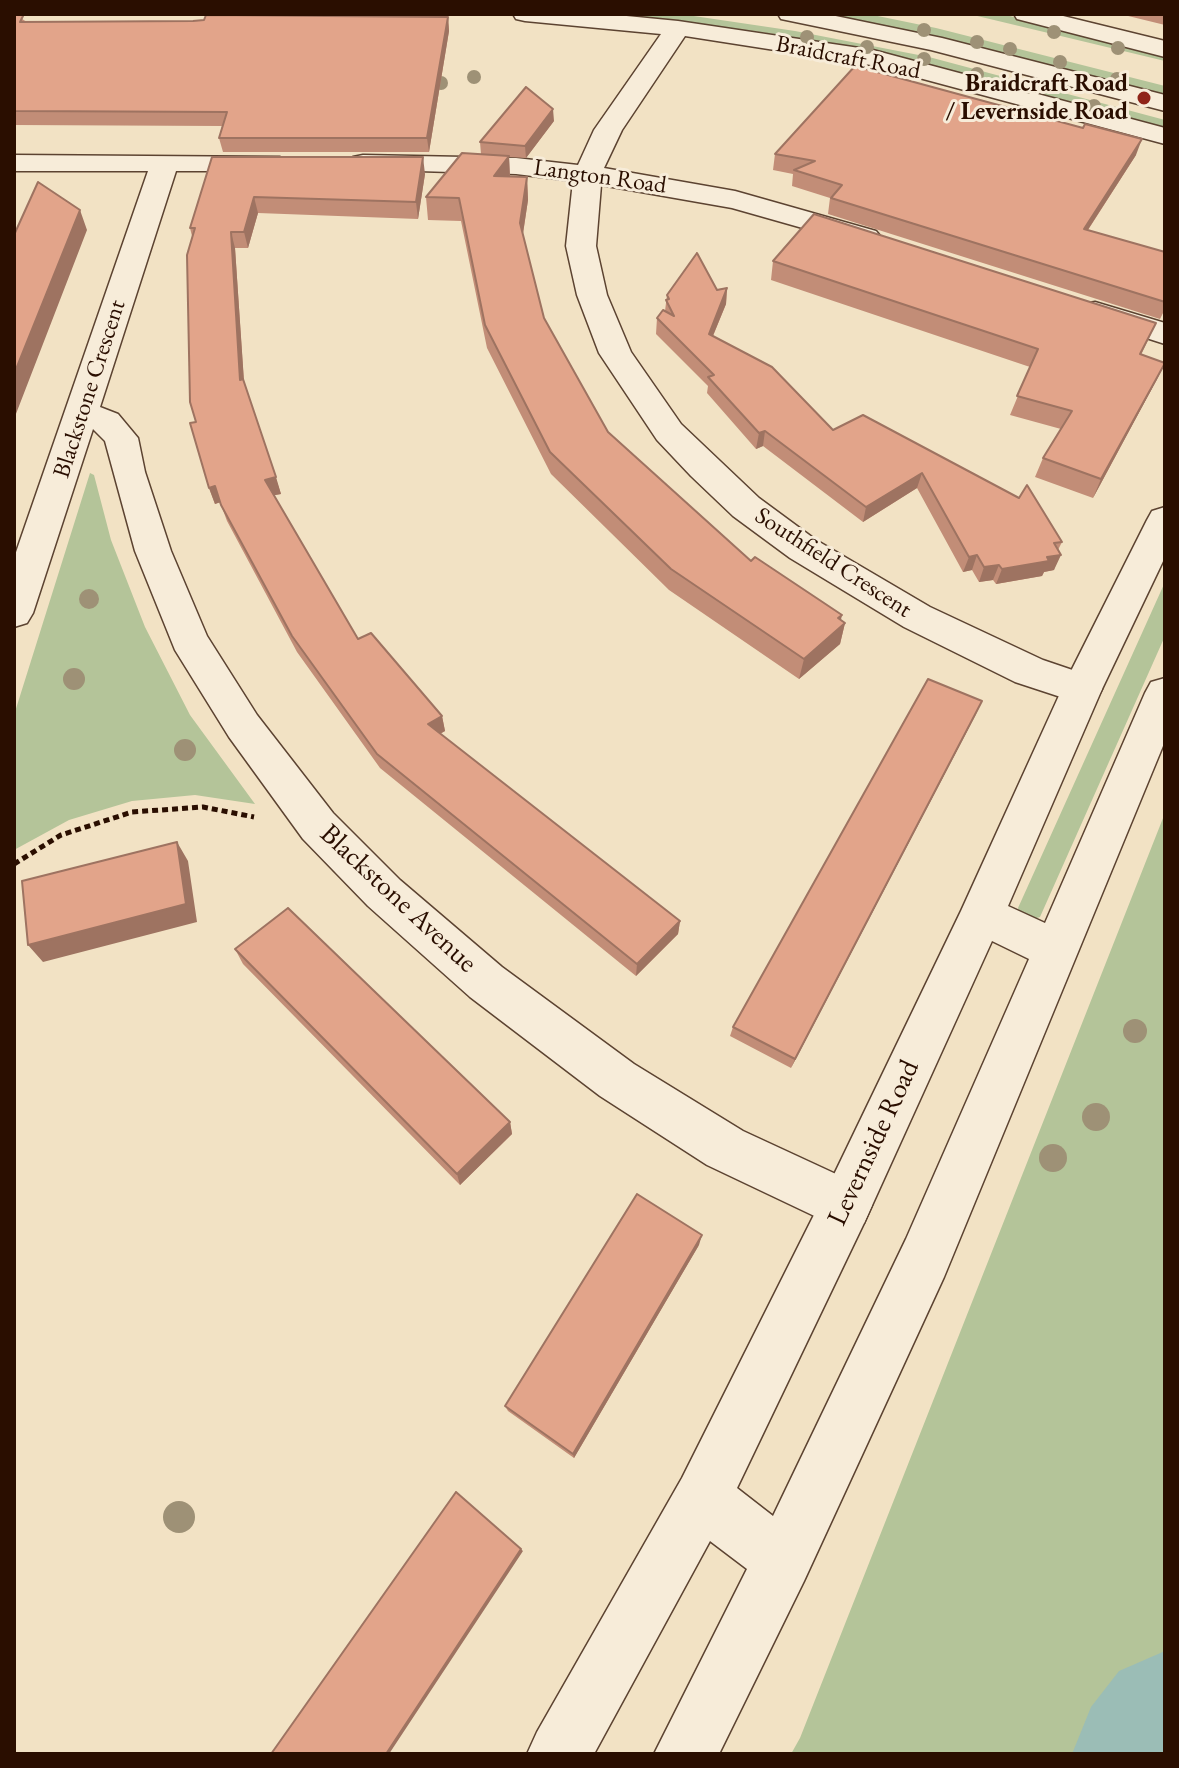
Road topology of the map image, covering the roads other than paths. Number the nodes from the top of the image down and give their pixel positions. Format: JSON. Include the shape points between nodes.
{"nodes":[{"id":1,"x":525,"y":14,"type":"edge"},
{"id":2,"x":790,"y":14,"type":"edge"},
{"id":3,"x":906,"y":14,"type":"edge"},
{"id":4,"x":1026,"y":14,"type":"edge"},
{"id":5,"x":678,"y":28,"type":"junction"},
{"id":6,"x":991,"y":32,"type":"dead end"},
{"id":7,"x":1165,"y":49,"type":"edge"},
{"id":8,"x":1076,"y":55,"type":"dead end"},
{"id":9,"x":1165,"y":78,"type":"edge"},
{"id":10,"x":1165,"y":103,"type":"edge"},
{"id":11,"x":1165,"y":136,"type":"edge"},
{"id":12,"x":14,"y":163,"type":"edge"},
{"id":13,"x":165,"y":163,"type":"junction"},
{"id":14,"x":300,"y":163,"type":"edge"},
{"id":15,"x":329,"y":163,"type":"edge"},
{"id":16,"x":588,"y":174,"type":"junction"},
{"id":17,"x":891,"y":245,"type":"edge"},
{"id":18,"x":1067,"y":301,"type":"edge"},
{"id":19,"x":1165,"y":334,"type":"edge"},
{"id":20,"x":83,"y":412,"type":"junction"},
{"id":21,"x":1165,"y":520,"type":"edge"},
{"id":22,"x":14,"y":613,"type":"edge"},
{"id":23,"x":1082,"y":689,"type":"junction"},
{"id":24,"x":1160,"y":717,"type":"edge"},
{"id":25,"x":982,"y":915,"type":"junction"},
{"id":26,"x":1055,"y":949,"type":"junction"},
{"id":27,"x":846,"y":1205,"type":"junction"},
{"id":28,"x":702,"y":1498,"type":"junction"},
{"id":29,"x":783,"y":1560,"type":"junction"},
{"id":30,"x":559,"y":1754,"type":"edge"},
{"id":31,"x":686,"y":1754,"type":"edge"}],
"edges":[{"from":1,"to":5,"type":"street","name":"Braidcraft Road"},
{"from":2,"to":10,"type":"street","name":"Braidcraft Road","via":[[933,43]]},
{"from":3,"to":6,"type":"street","name":"Braidcraft Road"},
{"from":4,"to":7,"type":"street"},
{"from":5,"to":11,"type":"street","name":"Braidcraft Road","via":[[873,58]]},
{"from":5,"to":16,"type":"street","name":"Southfield Crescent","via":[[608,130]]},
{"from":8,"to":9,"type":"street"},
{"from":12,"to":13,"type":"street"},
{"from":13,"to":14,"type":"street"},
{"from":13,"to":20,"type":"street","name":"Blackstone Crescent"},
{"from":15,"to":16,"type":"street","name":"Langton Road","via":[[516,166]]},
{"from":16,"to":17,"type":"street","name":"Langton Road","via":[[735,200]]},
{"from":16,"to":23,"type":"street","name":"Southfield Crescent","via":[[581,246],[598,314],[640,395],[703,468],[780,532],[857,584],[1029,671]]},
{"from":18,"to":19,"type":"street"},
{"from":20,"to":22,"type":"street","name":"Blackstone Crescent"},
{"from":20,"to":27,"type":"street","name":"Blackstone Avenue","via":[[106,422],[121,438],[153,551],[189,640],[243,726],[318,826],[384,893],[486,982],[617,1080],[725,1148]]},
{"from":21,"to":23,"type":"street","name":"Levernside Road"},
{"from":23,"to":25,"type":"street","name":"Levernside Road"},
{"from":24,"to":26,"type":"street"},
{"from":25,"to":26,"type":"street"},
{"from":25,"to":27,"type":"street","name":"Levernside Road"},
{"from":26,"to":29,"type":"street","via":[[925,1258]]},
{"from":27,"to":28,"type":"street","name":"Levernside Road"},
{"from":28,"to":29,"type":"street"},
{"from":28,"to":30,"type":"street","name":"Levernside Road"},
{"from":29,"to":31,"type":"street"}]}
